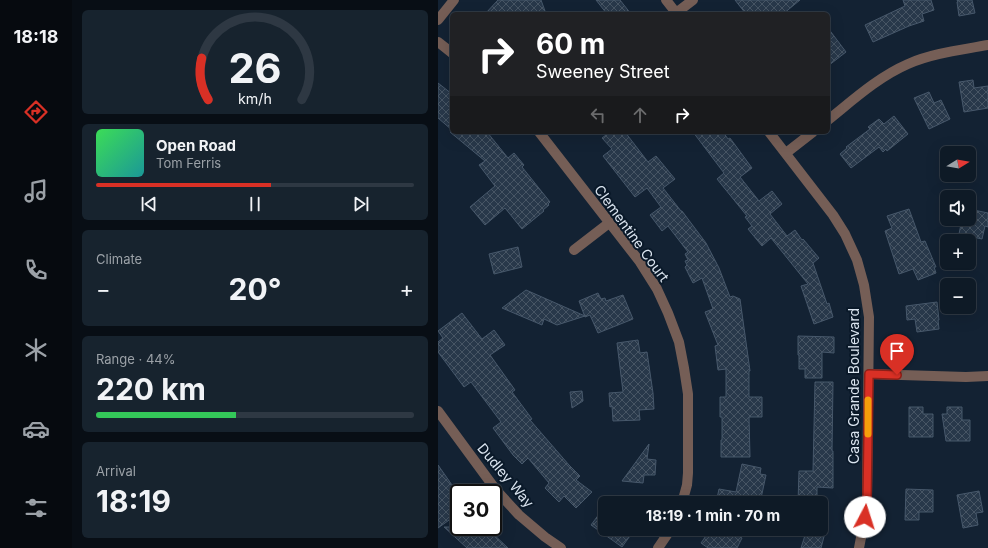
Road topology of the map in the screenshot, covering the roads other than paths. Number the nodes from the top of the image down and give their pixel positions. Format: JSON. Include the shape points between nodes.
{"nodes":[{"id":1,"x":454,"y":0,"type":"edge"},
{"id":2,"x":666,"y":0,"type":"edge"},
{"id":3,"x":693,"y":0,"type":"edge"},
{"id":4,"x":675,"y":12,"type":"edge"},
{"id":5,"x":678,"y":12,"type":"edge"},
{"id":6,"x":438,"y":20,"type":"edge"},
{"id":7,"x":438,"y":42,"type":"edge"},
{"id":8,"x":988,"y":46,"type":"edge"},
{"id":9,"x":450,"y":51,"type":"edge"},
{"id":10,"x":830,"y":118,"type":"edge"},
{"id":11,"x":541,"y":134,"type":"edge"},
{"id":12,"x":771,"y":134,"type":"edge"},
{"id":13,"x":810,"y":134,"type":"edge"},
{"id":14,"x":786,"y":153,"type":"junction"},
{"id":15,"x":609,"y":222,"type":"junction"},
{"id":16,"x":574,"y":250,"type":"dead end"},
{"id":17,"x":869,"y":374,"type":"junction"},
{"id":18,"x":988,"y":376,"type":"edge"},
{"id":19,"x":438,"y":410,"type":"edge"},
{"id":20,"x":684,"y":496,"type":"edge"},
{"id":21,"x":666,"y":536,"type":"edge"},
{"id":22,"x":862,"y":547,"type":"edge"},
{"id":23,"x":561,"y":548,"type":"edge"},
{"id":24,"x":658,"y":548,"type":"edge"}],
"edges":[{"from":1,"to":6,"type":"street"},
{"from":2,"to":4,"type":"street"},
{"from":3,"to":5,"type":"street"},
{"from":7,"to":9,"type":"street"},
{"from":8,"to":10,"type":"street","via":[[932,56],[909,63],[879,80]]},
{"from":11,"to":15,"type":"street","name":"Clementine Court"},
{"from":12,"to":14,"type":"street","name":"Casa Grande Boulevard"},
{"from":13,"to":14,"type":"street"},
{"from":14,"to":17,"type":"street","name":"Casa Grande Boulevard","via":[[833,215],[845,234],[856,260],[864,285],[869,317]]},
{"from":15,"to":16,"type":"street"},
{"from":15,"to":20,"type":"street","name":"Clementine Court","via":[[657,289],[679,342],[688,394],[688,473]]},
{"from":17,"to":18,"type":"street"},
{"from":17,"to":22,"type":"street","name":"Casa Grande Boulevard","via":[[867,500]]},
{"from":19,"to":23,"type":"street","name":"Dudley Way","via":[[496,490],[519,515]]},
{"from":21,"to":24,"type":"street"}]}
